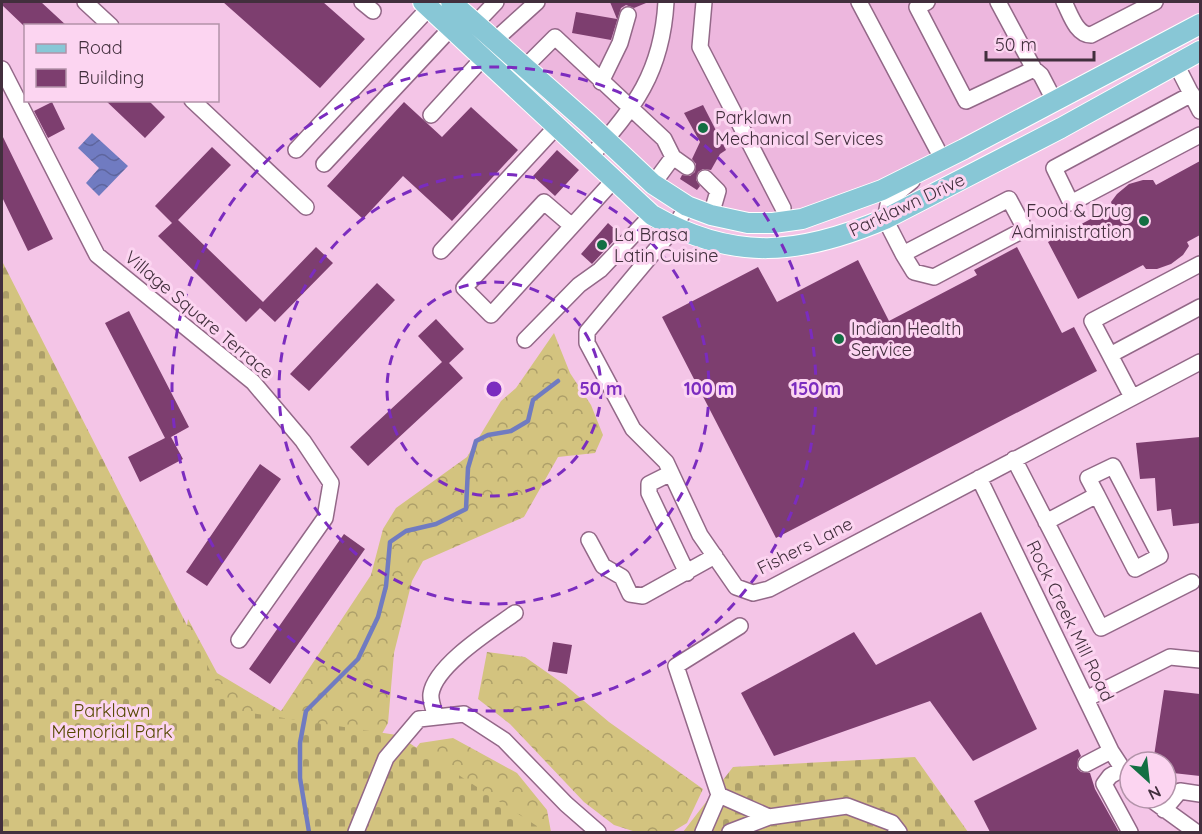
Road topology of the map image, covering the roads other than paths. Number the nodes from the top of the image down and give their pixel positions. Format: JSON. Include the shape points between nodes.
{"nodes":[{"id":1,"x":85,"y":2,"type":"edge"},
{"id":2,"x":451,"y":2,"type":"edge"},
{"id":3,"x":496,"y":2,"type":"edge"},
{"id":4,"x":537,"y":2,"type":"edge"},
{"id":5,"x":666,"y":2,"type":"edge"},
{"id":6,"x":704,"y":2,"type":"edge"},
{"id":7,"x":859,"y":2,"type":"edge"},
{"id":8,"x":927,"y":2,"type":"edge"},
{"id":9,"x":998,"y":2,"type":"edge"},
{"id":10,"x":1064,"y":2,"type":"edge"},
{"id":11,"x":1155,"y":2,"type":"edge"},
{"id":12,"x":426,"y":4,"type":"edge"},
{"id":13,"x":628,"y":15,"type":"dead end"},
{"id":14,"x":476,"y":22,"type":"junction"},
{"id":15,"x":109,"y":24,"type":"edge"},
{"id":16,"x":1200,"y":24,"type":"edge"},
{"id":17,"x":451,"y":28,"type":"junction"},
{"id":18,"x":495,"y":40,"type":"junction"},
{"id":19,"x":1200,"y":51,"type":"edge"},
{"id":20,"x":483,"y":58,"type":"junction"},
{"id":21,"x":1176,"y":64,"type":"junction"},
{"id":22,"x":525,"y":67,"type":"junction"},
{"id":23,"x":2,"y":69,"type":"edge"},
{"id":24,"x":1034,"y":69,"type":"junction"},
{"id":25,"x":601,"y":82,"type":"junction"},
{"id":26,"x":1192,"y":94,"type":"junction"},
{"id":27,"x":1054,"y":100,"type":"junction"},
{"id":28,"x":194,"y":102,"type":"edge"},
{"id":29,"x":631,"y":109,"type":"junction"},
{"id":30,"x":1200,"y":111,"type":"edge"},
{"id":31,"x":431,"y":115,"type":"dead end"},
{"id":32,"x":556,"y":127,"type":"junction"},
{"id":33,"x":1200,"y":135,"type":"edge"},
{"id":34,"x":606,"y":140,"type":"junction"},
{"id":35,"x":296,"y":150,"type":"dead end"},
{"id":36,"x":673,"y":157,"type":"junction"},
{"id":37,"x":590,"y":158,"type":"junction"},
{"id":38,"x":933,"y":158,"type":"junction"},
{"id":39,"x":324,"y":164,"type":"dead end"},
{"id":40,"x":687,"y":166,"type":"dead end"},
{"id":41,"x":705,"y":178,"type":"dead end"},
{"id":42,"x":613,"y":181,"type":"junction"},
{"id":43,"x":653,"y":184,"type":"junction"},
{"id":44,"x":687,"y":206,"type":"junction"},
{"id":45,"x":306,"y":207,"type":"dead end"},
{"id":46,"x":783,"y":208,"type":"dead end"},
{"id":47,"x":652,"y":215,"type":"junction"},
{"id":48,"x":719,"y":217,"type":"junction"},
{"id":49,"x":885,"y":219,"type":"junction"},
{"id":50,"x":572,"y":226,"type":"junction"},
{"id":51,"x":674,"y":228,"type":"junction"},
{"id":52,"x":722,"y":244,"type":"junction"},
{"id":53,"x":441,"y":252,"type":"dead end"},
{"id":54,"x":903,"y":254,"type":"junction"},
{"id":55,"x":1200,"y":264,"type":"edge"},
{"id":56,"x":1200,"y":307,"type":"edge"},
{"id":57,"x":525,"y":339,"type":"dead end"},
{"id":58,"x":1110,"y":355,"type":"junction"},
{"id":59,"x":1200,"y":362,"type":"edge"},
{"id":60,"x":1132,"y":397,"type":"junction"},
{"id":61,"x":1014,"y":459,"type":"junction"},
{"id":62,"x":671,"y":473,"type":"junction"},
{"id":63,"x":979,"y":478,"type":"junction"},
{"id":64,"x":1097,"y":495,"type":"junction"},
{"id":65,"x":1046,"y":522,"type":"junction"},
{"id":66,"x":589,"y":540,"type":"dead end"},
{"id":67,"x":714,"y":556,"type":"junction"},
{"id":68,"x":687,"y":573,"type":"junction"},
{"id":69,"x":1192,"y":582,"type":"dead end"},
{"id":70,"x":515,"y":613,"type":"dead end"},
{"id":71,"x":740,"y":626,"type":"dead end"},
{"id":72,"x":239,"y":640,"type":"dead end"},
{"id":73,"x":1200,"y":660,"type":"edge"},
{"id":74,"x":1086,"y":699,"type":"junction"},
{"id":75,"x":436,"y":717,"type":"junction"},
{"id":76,"x":1111,"y":751,"type":"junction"},
{"id":77,"x":1118,"y":762,"type":"edge"},
{"id":78,"x":1086,"y":764,"type":"dead end"},
{"id":79,"x":1118,"y":776,"type":"edge"},
{"id":80,"x":1178,"y":793,"type":"edge"},
{"id":81,"x":1200,"y":794,"type":"edge"},
{"id":82,"x":719,"y":795,"type":"junction"},
{"id":83,"x":1118,"y":810,"type":"edge"},
{"id":84,"x":1118,"y":810,"type":"edge"},
{"id":85,"x":1164,"y":810,"type":"edge"},
{"id":86,"x":769,"y":817,"type":"junction"},
{"id":87,"x":1178,"y":828,"type":"edge"},
{"id":88,"x":356,"y":832,"type":"edge"},
{"id":89,"x":598,"y":832,"type":"edge"},
{"id":90,"x":703,"y":832,"type":"edge"},
{"id":91,"x":730,"y":832,"type":"edge"},
{"id":92,"x":899,"y":832,"type":"edge"},
{"id":93,"x":1130,"y":832,"type":"edge"},
{"id":94,"x":1196,"y":832,"type":"edge"}],
"edges":[{"from":1,"to":15,"type":"street"},
{"from":2,"to":14,"type":"main road","name":"Parklawn Drive"},
{"from":3,"to":14,"type":"street"},
{"from":4,"to":18,"type":"street"},
{"from":5,"to":29,"type":"street","via":[[660,48],[646,85]]},
{"from":6,"to":46,"type":"street","via":[[700,47]]},
{"from":7,"to":38,"type":"street"},
{"from":8,"to":24,"type":"street","via":[[916,7],[966,101]]},
{"from":9,"to":24,"type":"street"},
{"from":10,"to":11,"type":"street","via":[[1080,31],[1091,35]]},
{"from":12,"to":17,"type":"main road","name":"Parklawn Drive"},
{"from":12,"to":35,"type":"street"},
{"from":13,"to":25,"type":"street","via":[[620,43]]},
{"from":14,"to":18,"type":"main road","name":"Parklawn Drive"},
{"from":16,"to":27,"type":"main road","name":"Parklawn Drive"},
{"from":17,"to":20,"type":"main road","name":"Parklawn Drive"},
{"from":17,"to":39,"type":"street"},
{"from":18,"to":22,"type":"main road","name":"Parklawn Drive"},
{"from":19,"to":21,"type":"main road","name":"Parklawn Drive"},
{"from":20,"to":31,"type":"street"},
{"from":20,"to":32,"type":"main road","name":"Parklawn Drive"},
{"from":21,"to":26,"type":"street"},
{"from":21,"to":49,"type":"main road","name":"Parklawn Drive"},
{"from":22,"to":25,"type":"street","via":[[555,37]]},
{"from":22,"to":34,"type":"main road","name":"Parklawn Drive"},
{"from":23,"to":72,"type":"street","name":"Village Square Terrace","via":[[97,255],[253,382],[303,441],[331,483],[325,518]]},
{"from":24,"to":27,"type":"street"},
{"from":25,"to":29,"type":"street"},
{"from":26,"to":30,"type":"street"},
{"from":26,"to":33,"type":"street","via":[[1054,168],[1071,203]]},
{"from":27,"to":38,"type":"main road","name":"Parklawn Drive"},
{"from":28,"to":45,"type":"street"},
{"from":29,"to":34,"type":"street"},
{"from":29,"to":36,"type":"street","via":[[664,139]]},
{"from":32,"to":37,"type":"main road","name":"Parklawn Drive"},
{"from":32,"to":53,"type":"street"},
{"from":34,"to":37,"type":"street"},
{"from":34,"to":43,"type":"main road","name":"Parklawn Drive"},
{"from":36,"to":40,"type":"street"},
{"from":36,"to":43,"type":"street"},
{"from":37,"to":42,"type":"main road","name":"Parklawn Drive"},
{"from":38,"to":48,"type":"main road","name":"Parklawn Drive","via":[[882,190],[802,219],[748,223]]},
{"from":38,"to":49,"type":"street","via":[[889,200]]},
{"from":41,"to":48,"type":"street","via":[[718,191]]},
{"from":42,"to":47,"type":"main road","name":"Parklawn Drive"},
{"from":42,"to":50,"type":"street"},
{"from":43,"to":44,"type":"main road","name":"Parklawn Drive"},
{"from":44,"to":48,"type":"main road","name":"Parklawn Drive"},
{"from":44,"to":51,"type":"street","name":"Fishers Lane"},
{"from":47,"to":51,"type":"main road","name":"Parklawn Drive"},
{"from":47,"to":57,"type":"street","via":[[600,270],[579,285]]},
{"from":48,"to":52,"type":"street"},
{"from":49,"to":52,"type":"main road","name":"Parklawn Drive","via":[[824,241],[784,249]]},
{"from":49,"to":54,"type":"street"},
{"from":50,"to":50,"type":"street","via":[[491,315],[464,288],[544,202]]},
{"from":51,"to":52,"type":"main road","name":"Parklawn Drive"},
{"from":51,"to":62,"type":"street","name":"Fishers Lane","via":[[587,332],[587,343],[633,429],[666,462]]},
{"from":54,"to":54,"type":"street","via":[[914,272],[934,277],[1025,229],[1009,199]]},
{"from":55,"to":58,"type":"street","via":[[1092,321]]},
{"from":56,"to":58,"type":"street"},
{"from":58,"to":60,"type":"street"},
{"from":59,"to":60,"type":"street","name":"Fishers Lane"},
{"from":60,"to":61,"type":"street","name":"Fishers Lane"},
{"from":61,"to":63,"type":"street","name":"Fishers Lane"},
{"from":61,"to":65,"type":"street"},
{"from":62,"to":67,"type":"street","name":"Fishers Lane"},
{"from":62,"to":68,"type":"street","via":[[650,484],[649,493]]},
{"from":63,"to":67,"type":"street","name":"Fishers Lane","via":[[770,589],[753,592],[736,587]]},
{"from":63,"to":74,"type":"street","name":"Rock Creek Mill Road"},
{"from":64,"to":64,"type":"street","via":[[1088,478],[1113,466],[1160,556],[1135,568]]},
{"from":64,"to":65,"type":"street"},
{"from":65,"to":69,"type":"street","via":[[1101,628]]},
{"from":66,"to":68,"type":"street","via":[[603,566],[622,577],[630,594],[643,596]]},
{"from":67,"to":68,"type":"street"},
{"from":70,"to":75,"type":"street","via":[[457,655],[434,685],[431,695]]},
{"from":71,"to":82,"type":"street","via":[[676,666]]},
{"from":73,"to":74,"type":"street","via":[[1170,657]]},
{"from":74,"to":76,"type":"street","name":"Rock Creek Mill Road"},
{"from":75,"to":88,"type":"street","via":[[418,719],[386,758]]},
{"from":75,"to":89,"type":"street","via":[[464,714],[504,740]]},
{"from":76,"to":77,"type":"street","name":"Rock Creek Mill Road"},
{"from":76,"to":78,"type":"street"},
{"from":79,"to":83,"type":"street","via":[[1110,776],[1104,784]]},
{"from":80,"to":81,"type":"street"},
{"from":82,"to":86,"type":"street"},
{"from":82,"to":90,"type":"street"},
{"from":84,"to":93,"type":"street"},
{"from":85,"to":87,"type":"street"},
{"from":86,"to":91,"type":"street"},
{"from":86,"to":92,"type":"street","via":[[847,806],[891,823]]},
{"from":87,"to":94,"type":"street"}]}
